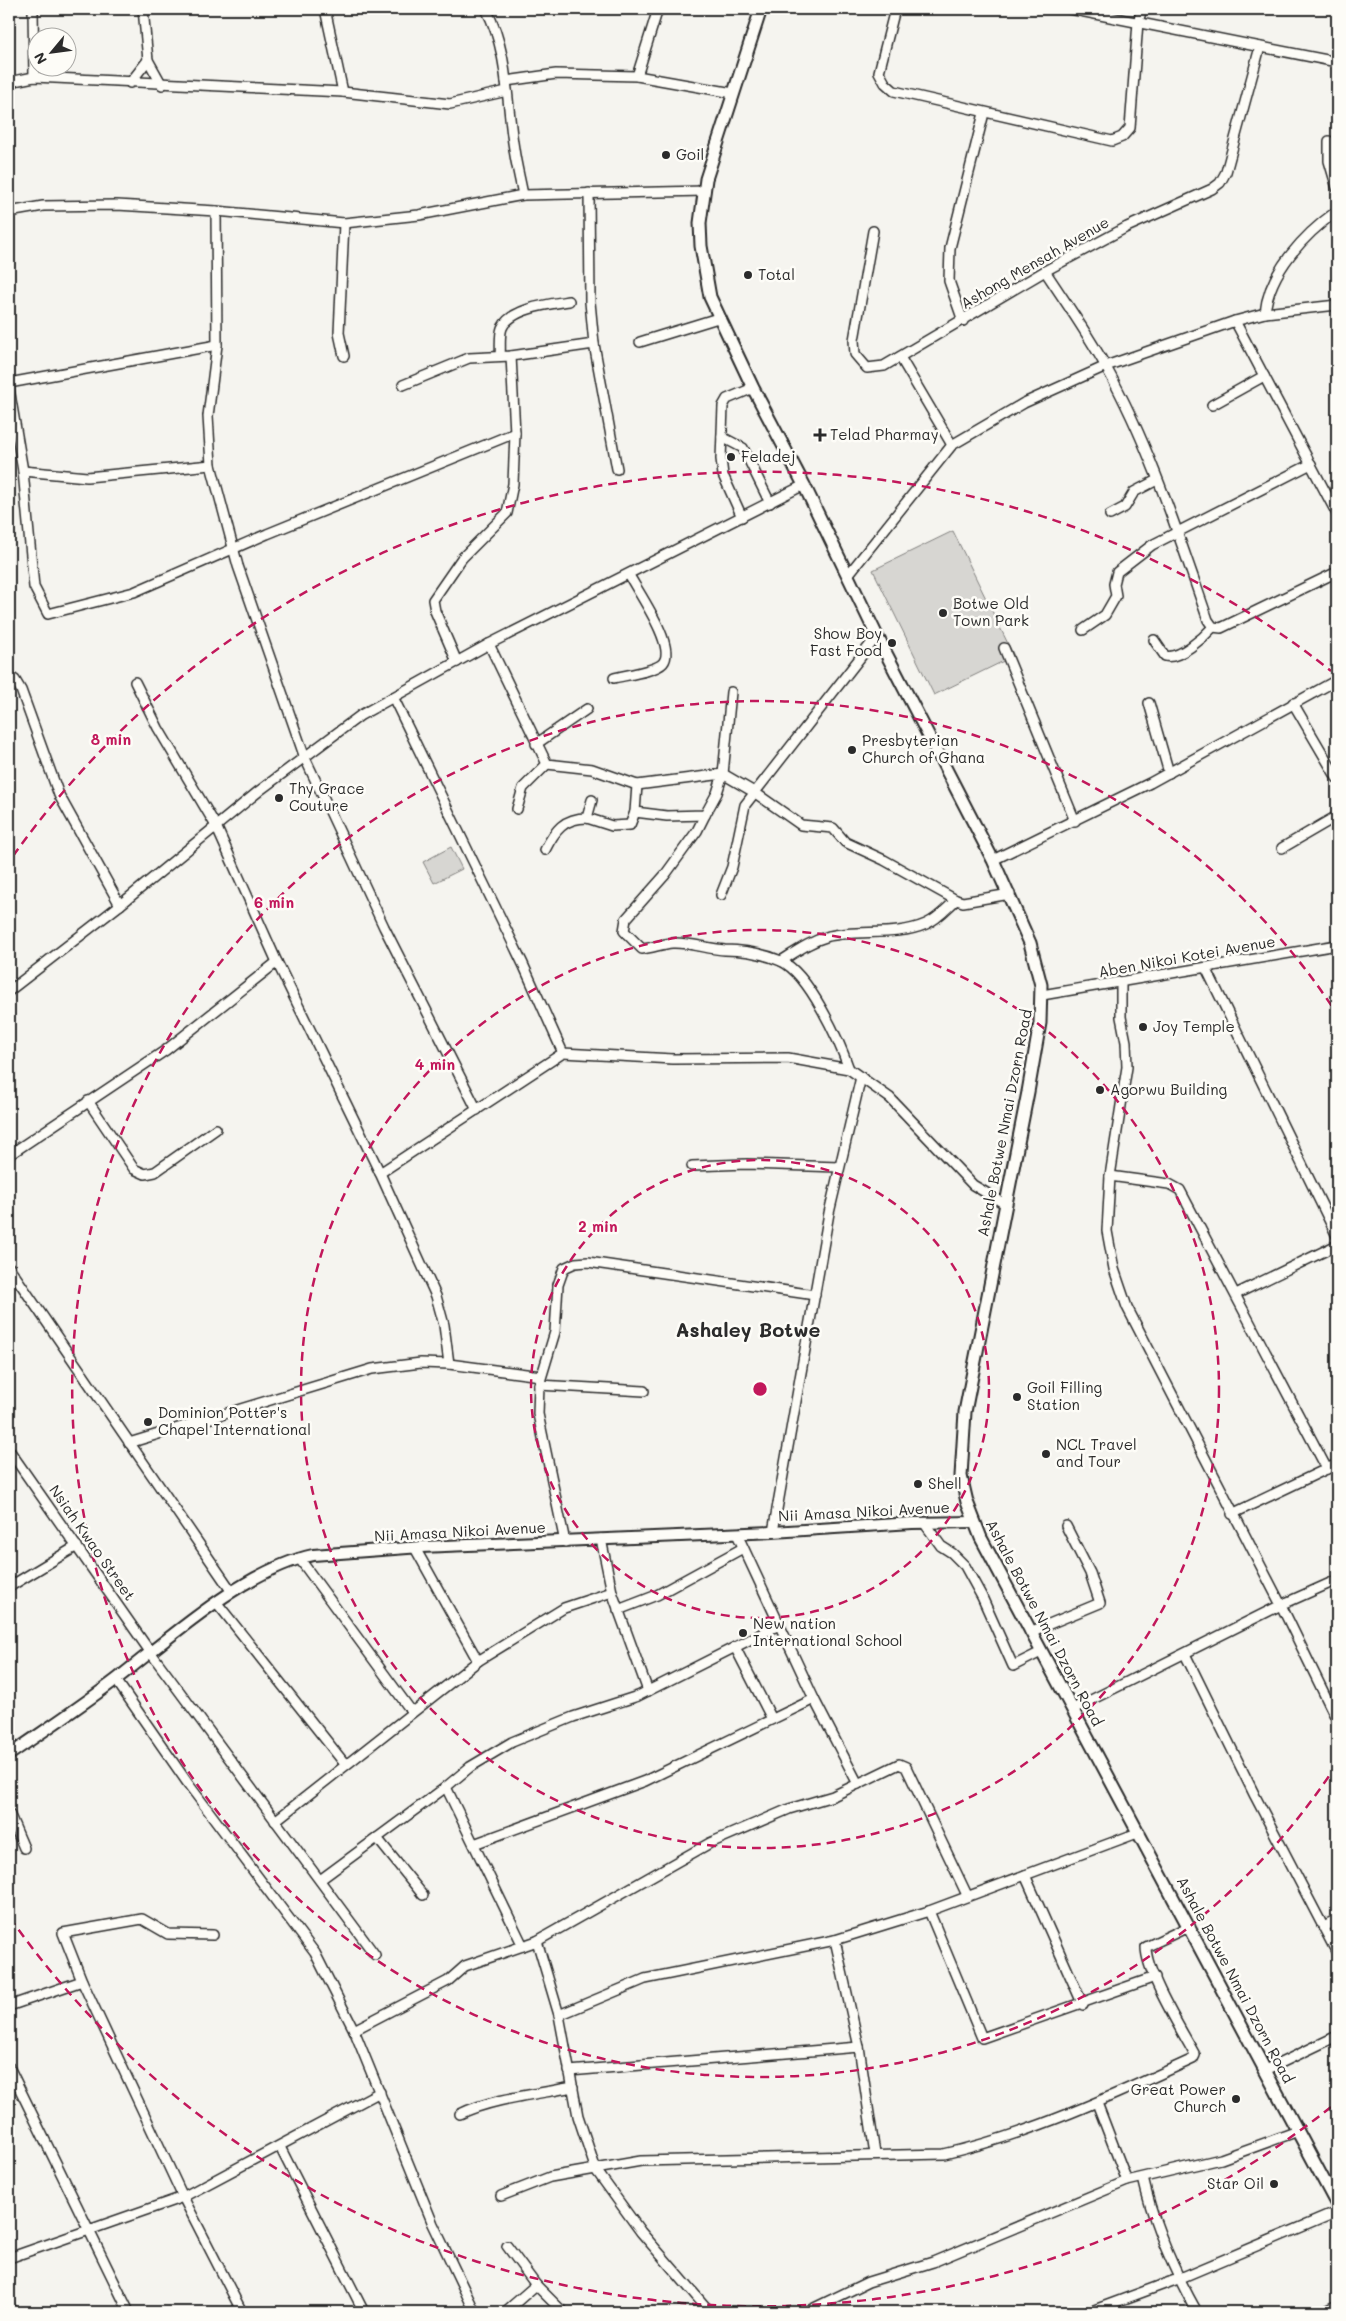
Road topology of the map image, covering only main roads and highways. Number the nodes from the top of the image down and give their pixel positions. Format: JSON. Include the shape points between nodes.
{"nodes":[{"id":1,"x":761,"y":9,"type":"edge"},
{"id":2,"x":1337,"y":2205,"type":"edge"}],
"edges":[{"from":1,"to":2,"type":"main road","name":"Ashale Botwe Nmai Dzorn Road","via":[[716,146],[705,191],[700,223],[701,246],[710,297],[752,388],[804,485],[877,636],[994,860],[1036,960],[1042,995],[1028,1092],[965,1412],[961,1476],[974,1522],[1030,1632],[1140,1832]]}]}
